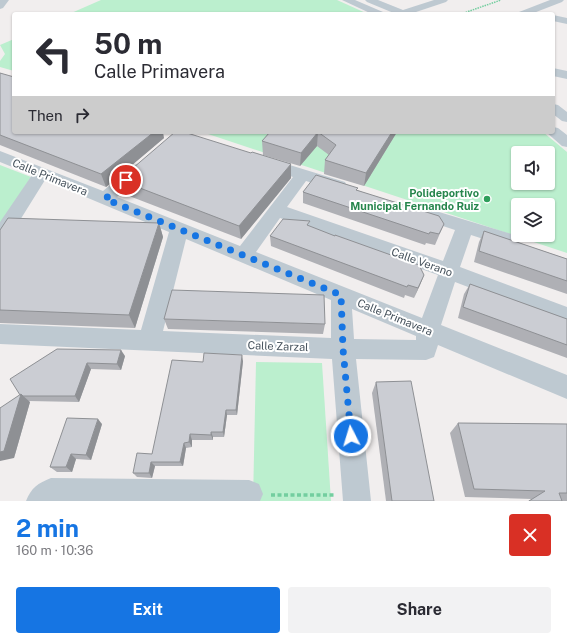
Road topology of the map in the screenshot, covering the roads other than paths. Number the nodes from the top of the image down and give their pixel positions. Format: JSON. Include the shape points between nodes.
{"nodes":[{"id":1,"x":4,"y":0,"type":"edge"},
{"id":2,"x":347,"y":0,"type":"edge"},
{"id":3,"x":370,"y":0,"type":"edge"},
{"id":4,"x":443,"y":0,"type":"edge"},
{"id":5,"x":559,"y":0,"type":"edge"},
{"id":6,"x":567,"y":5,"type":"edge"},
{"id":7,"x":0,"y":6,"type":"edge"},
{"id":8,"x":375,"y":12,"type":"edge"},
{"id":9,"x":399,"y":12,"type":"edge"},
{"id":10,"x":410,"y":12,"type":"edge"},
{"id":11,"x":531,"y":12,"type":"edge"},
{"id":12,"x":550,"y":12,"type":"edge"},
{"id":13,"x":555,"y":18,"type":"edge"},
{"id":14,"x":567,"y":21,"type":"edge"},
{"id":15,"x":555,"y":72,"type":"edge"},
{"id":16,"x":567,"y":75,"type":"edge"},
{"id":17,"x":555,"y":109,"type":"edge"},
{"id":18,"x":567,"y":118,"type":"edge"},
{"id":19,"x":555,"y":133,"type":"edge"},
{"id":20,"x":567,"y":142,"type":"edge"},
{"id":21,"x":0,"y":156,"type":"edge"},
{"id":22,"x":252,"y":158,"type":"edge"},
{"id":23,"x":150,"y":159,"type":"edge"},
{"id":24,"x":42,"y":173,"type":"junction"},
{"id":25,"x":303,"y":174,"type":"junction"},
{"id":26,"x":355,"y":191,"type":"edge"},
{"id":27,"x":105,"y":199,"type":"junction"},
{"id":28,"x":399,"y":205,"type":"edge"},
{"id":29,"x":277,"y":210,"type":"junction"},
{"id":30,"x":465,"y":227,"type":"junction"},
{"id":31,"x":179,"y":229,"type":"junction"},
{"id":32,"x":0,"y":236,"type":"edge"},
{"id":33,"x":523,"y":245,"type":"edge"},
{"id":34,"x":243,"y":255,"type":"junction"},
{"id":35,"x":449,"y":271,"type":"junction"},
{"id":36,"x":341,"y":295,"type":"junction"},
{"id":37,"x":567,"y":316,"type":"edge"},
{"id":38,"x":428,"y":330,"type":"junction"},
{"id":39,"x":0,"y":334,"type":"edge"},
{"id":40,"x":149,"y":341,"type":"junction"},
{"id":41,"x":343,"y":349,"type":"junction"},
{"id":42,"x":567,"y":387,"type":"edge"},
{"id":43,"x":249,"y":494,"type":"road end"},
{"id":44,"x":357,"y":498,"type":"edge"},
{"id":45,"x":40,"y":501,"type":"edge"}],
"edges":[{"from":1,"to":7,"type":"street"},
{"from":2,"to":8,"type":"street"},
{"from":3,"to":9,"type":"street"},
{"from":4,"to":10,"type":"street"},
{"from":5,"to":11,"type":"street"},
{"from":6,"to":12,"type":"street"},
{"from":13,"to":14,"type":"street"},
{"from":15,"to":16,"type":"street"},
{"from":17,"to":18,"type":"street"},
{"from":19,"to":20,"type":"street"},
{"from":21,"to":24,"type":"street","name":"Calle Primavera"},
{"from":22,"to":25,"type":"street"},
{"from":23,"to":27,"type":"street"},
{"from":24,"to":27,"type":"street","name":"Calle Primavera"},
{"from":24,"to":32,"type":"street"},
{"from":25,"to":26,"type":"street"},
{"from":25,"to":29,"type":"street"},
{"from":27,"to":31,"type":"street","name":"Calle Primavera"},
{"from":28,"to":30,"type":"street"},
{"from":29,"to":34,"type":"street"},
{"from":29,"to":35,"type":"street","name":"Calle Verano"},
{"from":30,"to":33,"type":"street"},
{"from":30,"to":35,"type":"street","name":"Calle Zarzal"},
{"from":31,"to":34,"type":"street","name":"Calle Primavera"},
{"from":31,"to":40,"type":"street"},
{"from":34,"to":36,"type":"street","name":"Calle Primavera"},
{"from":35,"to":37,"type":"street","name":"Calle Verano"},
{"from":35,"to":38,"type":"street","name":"Calle Zarzal"},
{"from":36,"to":38,"type":"street","name":"Calle Primavera"},
{"from":36,"to":41,"type":"street"},
{"from":38,"to":41,"type":"street","name":"Calle Zarzal","via":[[426,350]]},
{"from":38,"to":42,"type":"street","name":"Calle Primavera"},
{"from":39,"to":40,"type":"street","name":"Calle Zarzal"},
{"from":40,"to":41,"type":"street","name":"Calle Zarzal"},
{"from":41,"to":44,"type":"street"},
{"from":43,"to":45,"type":"street","via":[[51,492]]}]}
